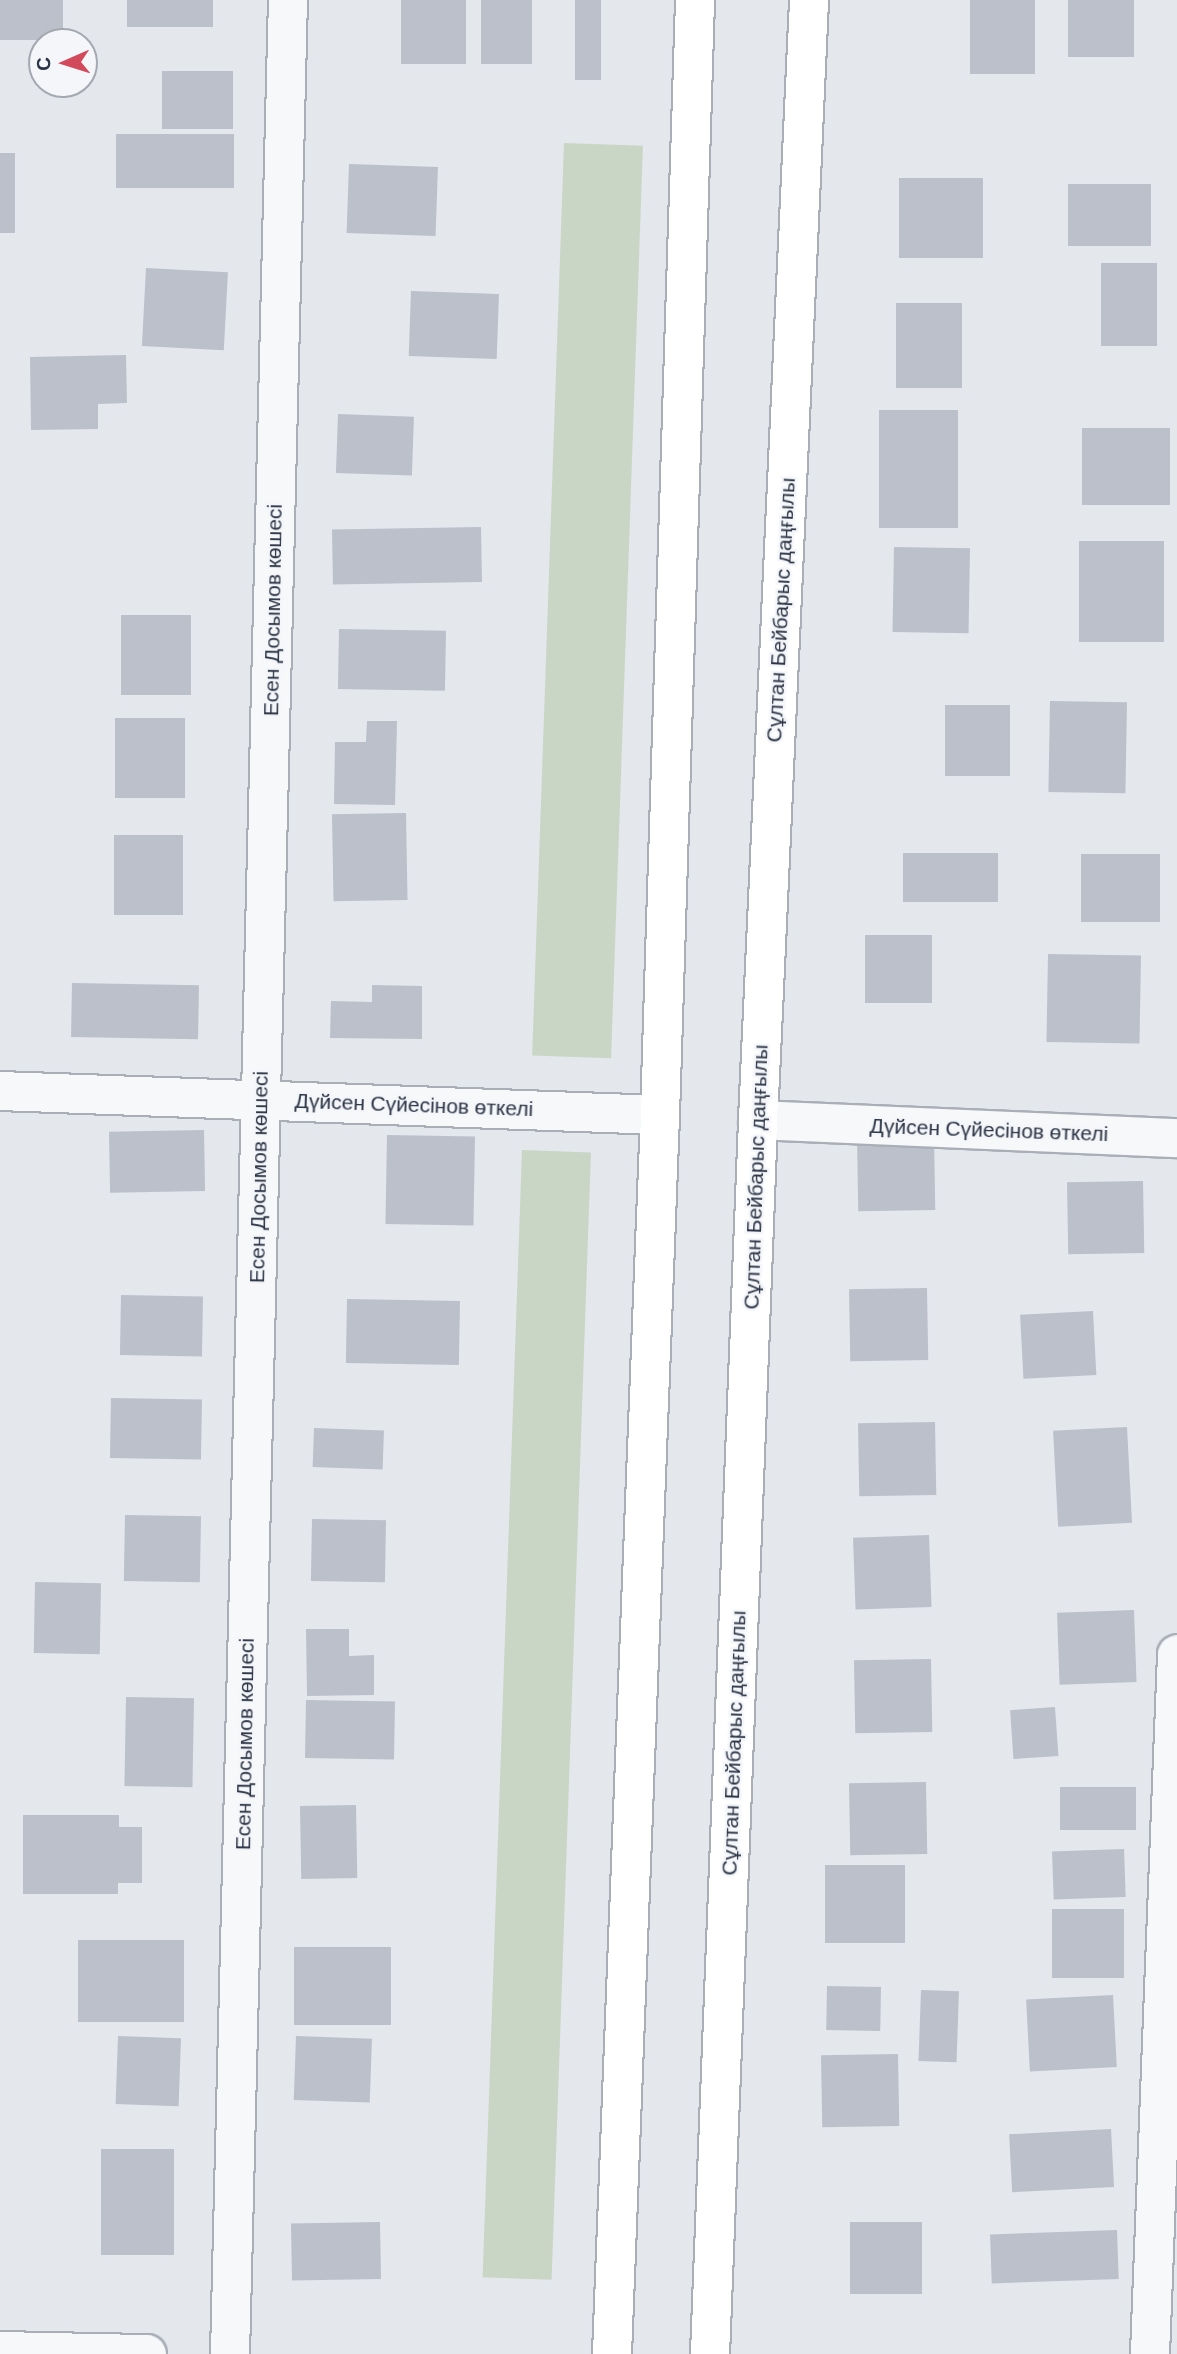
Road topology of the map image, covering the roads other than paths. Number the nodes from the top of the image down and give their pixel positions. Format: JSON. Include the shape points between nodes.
{"nodes":[{"id":1,"x":288,"y":0,"type":"edge"},
{"id":2,"x":695,"y":0,"type":"edge"},
{"id":3,"x":809,"y":0,"type":"edge"},
{"id":4,"x":0,"y":1091,"type":"edge"},
{"id":5,"x":261,"y":1099,"type":"junction"},
{"id":6,"x":660,"y":1115,"type":"junction"},
{"id":7,"x":758,"y":1120,"type":"junction"},
{"id":8,"x":1177,"y":1138,"type":"edge"},
{"id":9,"x":1177,"y":1654,"type":"edge"},
{"id":10,"x":0,"y":2351,"type":"edge"},
{"id":11,"x":147,"y":2354,"type":"edge"},
{"id":12,"x":230,"y":2354,"type":"edge"},
{"id":13,"x":612,"y":2354,"type":"edge"},
{"id":14,"x":710,"y":2354,"type":"edge"},
{"id":15,"x":1150,"y":2354,"type":"edge"}],
"edges":[{"from":1,"to":5,"type":"street","name":"Есен Досымов көшесі"},
{"from":2,"to":6,"type":"main road"},
{"from":3,"to":7,"type":"main road","name":"Сұлтан Бейбарыс даңғылы"},
{"from":4,"to":5,"type":"street","name":"Дүйсен Сүйесінов өткелі"},
{"from":5,"to":6,"type":"street","name":"Дүйсен Сүйесінов өткелі"},
{"from":5,"to":12,"type":"street","name":"Есен Досымов көшесі"},
{"from":6,"to":13,"type":"main road"},
{"from":7,"to":8,"type":"street","name":"Дүйсен Сүйесінов өткелі"},
{"from":7,"to":14,"type":"main road","name":"Сұлтан Бейбарыс даңғылы"},
{"from":9,"to":15,"type":"street"},
{"from":10,"to":11,"type":"street"}]}
